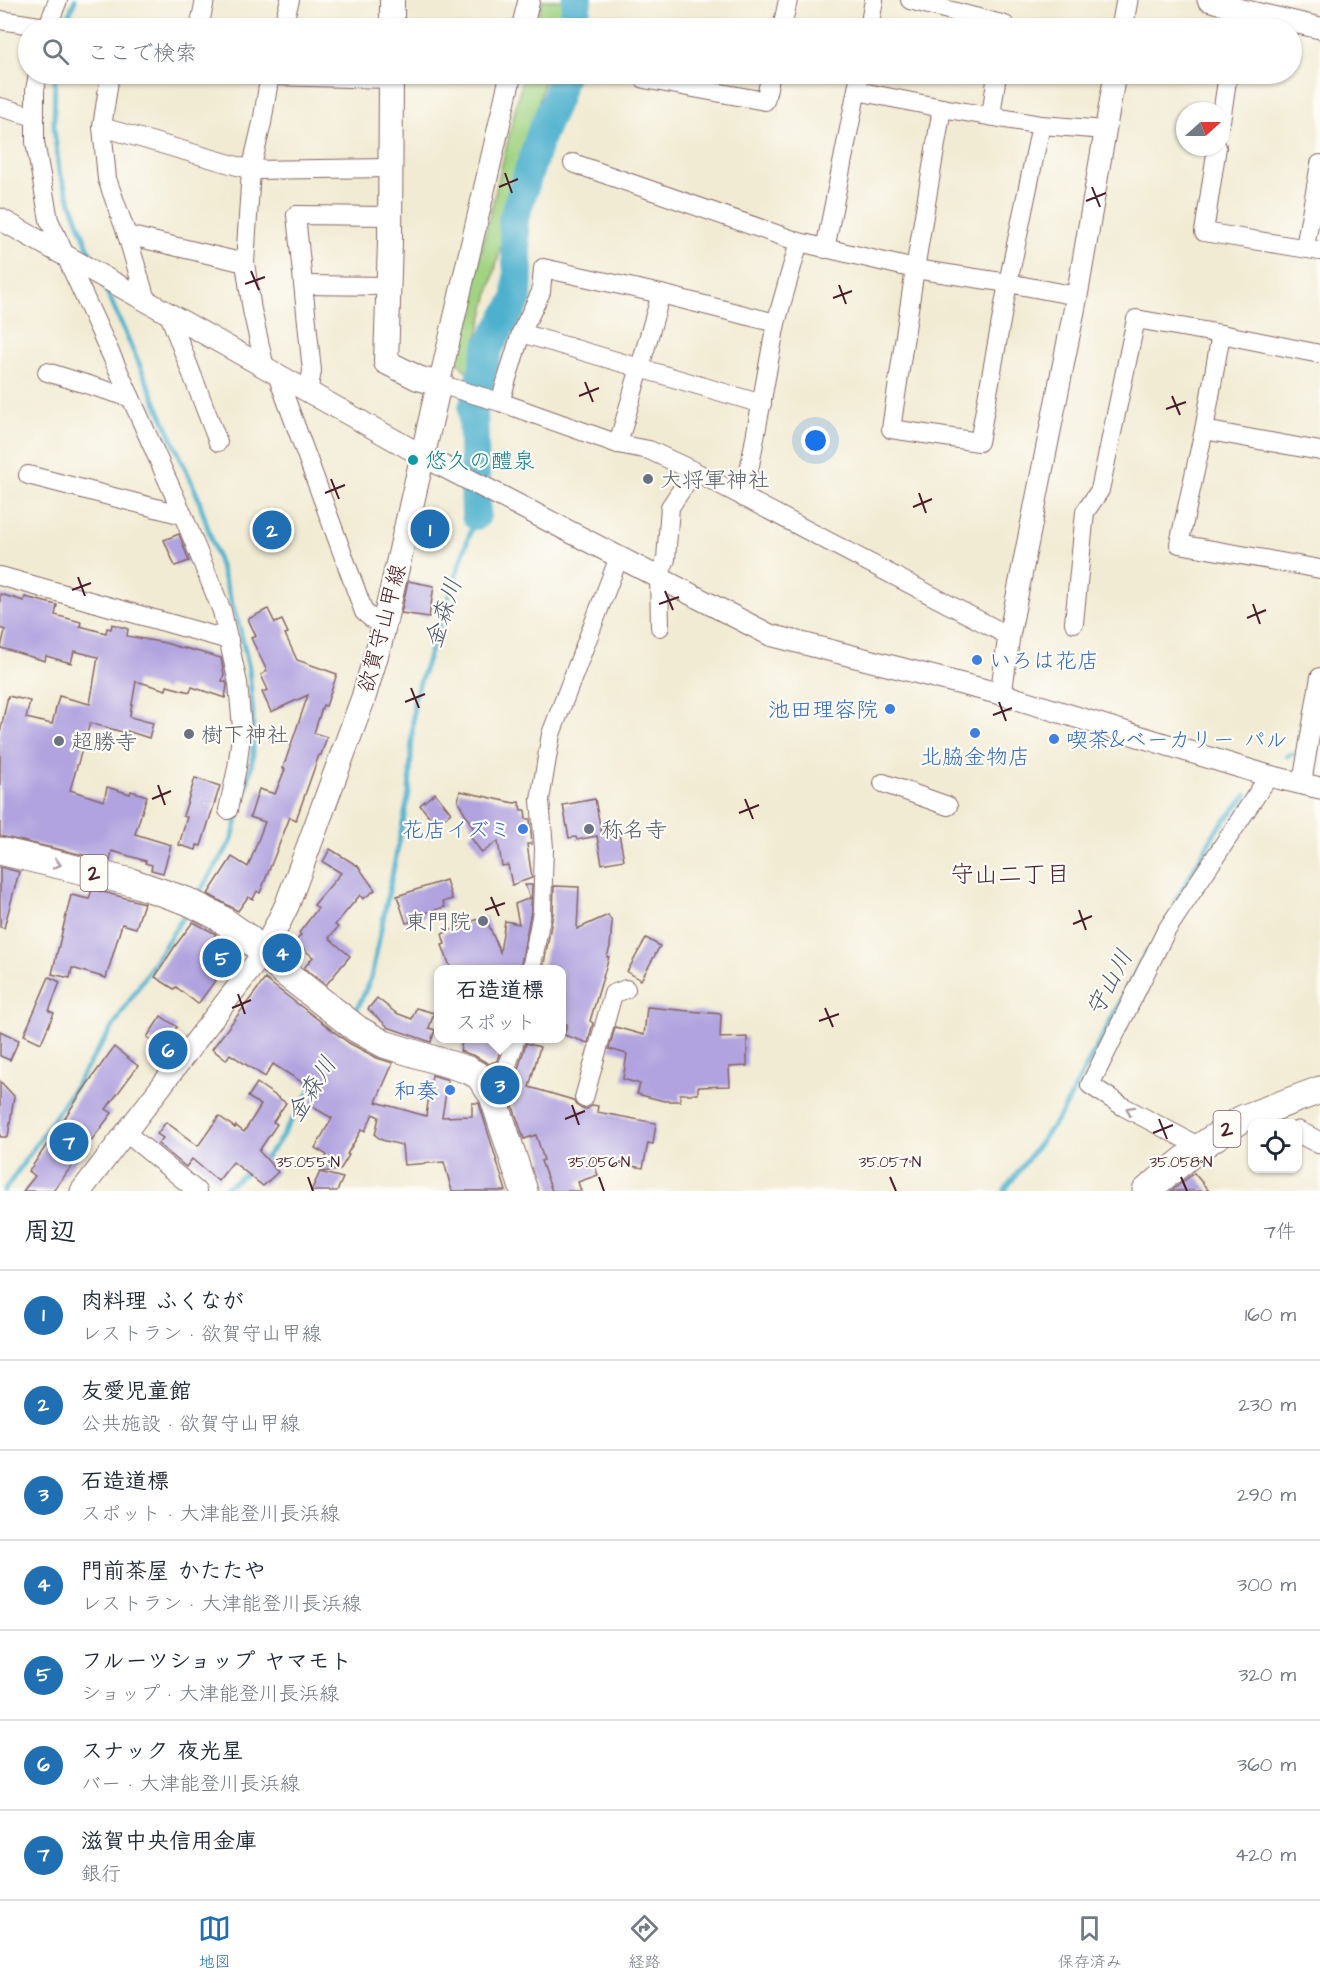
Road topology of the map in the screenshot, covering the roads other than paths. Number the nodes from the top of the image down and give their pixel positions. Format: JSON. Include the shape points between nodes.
{"nodes":[{"id":1,"x":58,"y":0,"type":"edge"},
{"id":2,"x":206,"y":0,"type":"edge"},
{"id":3,"x":290,"y":0,"type":"edge"},
{"id":4,"x":392,"y":0,"type":"edge"},
{"id":5,"x":529,"y":0,"type":"edge"},
{"id":6,"x":788,"y":0,"type":"edge"},
{"id":7,"x":874,"y":0,"type":"edge"},
{"id":8,"x":910,"y":0,"type":"edge"},
{"id":9,"x":1127,"y":0,"type":"edge"},
{"id":10,"x":1208,"y":0,"type":"edge"},
{"id":11,"x":53,"y":18,"type":"edge"},
{"id":12,"x":202,"y":18,"type":"edge"},
{"id":13,"x":285,"y":18,"type":"edge"},
{"id":14,"x":392,"y":18,"type":"edge"},
{"id":15,"x":524,"y":18,"type":"edge"},
{"id":16,"x":784,"y":18,"type":"edge"},
{"id":17,"x":871,"y":18,"type":"edge"},
{"id":18,"x":978,"y":18,"type":"edge"},
{"id":19,"x":1124,"y":18,"type":"edge"},
{"id":20,"x":1235,"y":18,"type":"edge"},
{"id":21,"x":0,"y":20,"type":"edge"},
{"id":22,"x":18,"y":23,"type":"edge"},
{"id":23,"x":1302,"y":26,"type":"edge"},
{"id":24,"x":1320,"y":28,"type":"edge"},
{"id":25,"x":36,"y":84,"type":"edge"},
{"id":26,"x":108,"y":84,"type":"edge"},
{"id":27,"x":266,"y":84,"type":"edge"},
{"id":28,"x":391,"y":84,"type":"edge"},
{"id":29,"x":509,"y":84,"type":"edge"},
{"id":30,"x":670,"y":84,"type":"edge"},
{"id":31,"x":769,"y":84,"type":"edge"},
{"id":32,"x":859,"y":84,"type":"edge"},
{"id":33,"x":865,"y":84,"type":"edge"},
{"id":34,"x":996,"y":84,"type":"edge"},
{"id":35,"x":1113,"y":84,"type":"edge"},
{"id":36,"x":1227,"y":84,"type":"edge"},
{"id":37,"x":1224,"y":102,"type":"edge"},
{"id":38,"x":0,"y":107,"type":"edge"},
{"id":39,"x":942,"y":108,"type":"junction"},
{"id":40,"x":991,"y":116,"type":"junction"},
{"id":41,"x":35,"y":117,"type":"junction"},
{"id":42,"x":1041,"y":125,"type":"junction"},
{"id":43,"x":102,"y":127,"type":"junction"},
{"id":44,"x":1106,"y":130,"type":"junction"},
{"id":45,"x":1216,"y":156,"type":"edge"},
{"id":46,"x":573,"y":163,"type":"dead end"},
{"id":47,"x":1320,"y":164,"type":"edge"},
{"id":48,"x":389,"y":168,"type":"junction"},
{"id":49,"x":250,"y":170,"type":"junction"},
{"id":50,"x":390,"y":216,"type":"junction"},
{"id":51,"x":0,"y":219,"type":"edge"},
{"id":52,"x":127,"y":235,"type":"junction"},
{"id":53,"x":799,"y":242,"type":"junction"},
{"id":54,"x":825,"y":249,"type":"junction"},
{"id":55,"x":1313,"y":249,"type":"edge"},
{"id":56,"x":63,"y":253,"type":"junction"},
{"id":57,"x":245,"y":263,"type":"junction"},
{"id":58,"x":915,"y":269,"type":"junction"},
{"id":59,"x":1008,"y":283,"type":"junction"},
{"id":60,"x":303,"y":285,"type":"junction"},
{"id":61,"x":388,"y":286,"type":"junction"},
{"id":62,"x":662,"y":294,"type":"junction"},
{"id":63,"x":1077,"y":296,"type":"junction"},
{"id":64,"x":147,"y":300,"type":"junction"},
{"id":65,"x":168,"y":312,"type":"junction"},
{"id":66,"x":776,"y":323,"type":"junction"},
{"id":67,"x":521,"y":333,"type":"junction"},
{"id":68,"x":1221,"y":334,"type":"junction"},
{"id":69,"x":1320,"y":354,"type":"edge"},
{"id":70,"x":639,"y":368,"type":"junction"},
{"id":71,"x":47,"y":372,"type":"dead end"},
{"id":72,"x":271,"y":372,"type":"junction"},
{"id":73,"x":439,"y":384,"type":"junction"},
{"id":74,"x":308,"y":392,"type":"junction"},
{"id":75,"x":131,"y":398,"type":"junction"},
{"id":76,"x":500,"y":402,"type":"junction"},
{"id":77,"x":762,"y":404,"type":"junction"},
{"id":78,"x":1204,"y":430,"type":"junction"},
{"id":79,"x":218,"y":442,"type":"dead end"},
{"id":80,"x":618,"y":444,"type":"junction"},
{"id":81,"x":1320,"y":451,"type":"edge"},
{"id":82,"x":423,"y":456,"type":"junction"},
{"id":83,"x":694,"y":471,"type":"junction"},
{"id":84,"x":28,"y":475,"type":"dead end"},
{"id":85,"x":744,"y":498,"type":"junction"},
{"id":86,"x":183,"y":515,"type":"junction"},
{"id":87,"x":619,"y":557,"type":"junction"},
{"id":88,"x":1320,"y":569,"type":"edge"},
{"id":89,"x":0,"y":576,"type":"edge"},
{"id":90,"x":659,"y":577,"type":"junction"},
{"id":91,"x":1074,"y":622,"type":"dead end"},
{"id":92,"x":660,"y":627,"type":"dead end"},
{"id":93,"x":383,"y":628,"type":"junction"},
{"id":94,"x":1009,"y":636,"type":"junction"},
{"id":95,"x":229,"y":640,"type":"junction"},
{"id":96,"x":1320,"y":677,"type":"edge"},
{"id":97,"x":1001,"y":694,"type":"junction"},
{"id":98,"x":1314,"y":739,"type":"edge"},
{"id":99,"x":1269,"y":776,"type":"junction"},
{"id":100,"x":883,"y":783,"type":"dead end"},
{"id":101,"x":1311,"y":785,"type":"edge"},
{"id":102,"x":948,"y":806,"type":"dead end"},
{"id":103,"x":228,"y":810,"type":"dead end"},
{"id":104,"x":0,"y":851,"type":"edge"},
{"id":105,"x":264,"y":952,"type":"junction"},
{"id":106,"x":532,"y":965,"type":"edge"},
{"id":107,"x":626,"y":989,"type":"dead end"},
{"id":108,"x":514,"y":1043,"type":"edge"},
{"id":109,"x":487,"y":1085,"type":"junction"},
{"id":110,"x":1320,"y":1090,"type":"edge"},
{"id":111,"x":584,"y":1098,"type":"dead end"},
{"id":112,"x":1278,"y":1116,"type":"edge"},
{"id":113,"x":125,"y":1132,"type":"junction"},
{"id":114,"x":1302,"y":1136,"type":"edge"},
{"id":115,"x":1320,"y":1143,"type":"edge"},
{"id":116,"x":1200,"y":1147,"type":"junction"},
{"id":117,"x":81,"y":1191,"type":"edge"},
{"id":118,"x":197,"y":1191,"type":"edge"},
{"id":119,"x":524,"y":1191,"type":"edge"},
{"id":120,"x":1146,"y":1191,"type":"edge"}],
"edges":[{"from":1,"to":11,"type":"street"},
{"from":2,"to":12,"type":"street"},
{"from":3,"to":13,"type":"street"},
{"from":4,"to":14,"type":"main road"},
{"from":5,"to":15,"type":"street"},
{"from":6,"to":16,"type":"street"},
{"from":7,"to":17,"type":"street"},
{"from":8,"to":18,"type":"street"},
{"from":9,"to":19,"type":"street"},
{"from":10,"to":20,"type":"street"},
{"from":21,"to":22,"type":"street"},
{"from":23,"to":24,"type":"street"},
{"from":25,"to":41,"type":"street"},
{"from":26,"to":43,"type":"street"},
{"from":27,"to":49,"type":"street","via":[[262,123]]},
{"from":28,"to":48,"type":"main road"},
{"from":29,"to":73,"type":"street"},
{"from":30,"to":31,"type":"street","via":[[765,102]]},
{"from":32,"to":54,"type":"street"},
{"from":33,"to":39,"type":"street"},
{"from":34,"to":40,"type":"street"},
{"from":35,"to":44,"type":"street"},
{"from":36,"to":37,"type":"street"},
{"from":38,"to":41,"type":"street"},
{"from":39,"to":40,"type":"street"},
{"from":39,"to":58,"type":"street"},
{"from":40,"to":42,"type":"street"},
{"from":41,"to":56,"type":"street","via":[[35,142],[49,220]]},
{"from":42,"to":44,"type":"street"},
{"from":42,"to":59,"type":"street"},
{"from":43,"to":49,"type":"street"},
{"from":43,"to":52,"type":"street","via":[[107,179]]},
{"from":44,"to":63,"type":"street"},
{"from":45,"to":55,"type":"street","via":[[1204,232]]},
{"from":46,"to":53,"type":"street"},
{"from":47,"to":55,"type":"street"},
{"from":48,"to":49,"type":"street"},
{"from":48,"to":50,"type":"main road"},
{"from":49,"to":57,"type":"street"},
{"from":50,"to":60,"type":"street","via":[[296,215]]},
{"from":50,"to":61,"type":"main road"},
{"from":51,"to":56,"type":"street"},
{"from":52,"to":57,"type":"street"},
{"from":52,"to":64,"type":"street"},
{"from":53,"to":54,"type":"street"},
{"from":53,"to":66,"type":"street"},
{"from":54,"to":58,"type":"street"},
{"from":56,"to":64,"type":"street"},
{"from":56,"to":75,"type":"street"},
{"from":57,"to":72,"type":"street","via":[[252,310]]},
{"from":58,"to":59,"type":"street"},
{"from":58,"to":59,"type":"street","via":[[891,429],[968,441],[980,442]]},
{"from":59,"to":63,"type":"street"},
{"from":60,"to":61,"type":"street"},
{"from":60,"to":74,"type":"street","via":[[312,370]]},
{"from":61,"to":73,"type":"main road","via":[[386,362]]},
{"from":62,"to":66,"type":"street"},
{"from":62,"to":67,"type":"street","via":[[543,268],[541,292]]},
{"from":62,"to":70,"type":"street"},
{"from":63,"to":94,"type":"street"},
{"from":64,"to":65,"type":"street"},
{"from":65,"to":72,"type":"street"},
{"from":65,"to":79,"type":"street"},
{"from":66,"to":77,"type":"street"},
{"from":67,"to":70,"type":"street"},
{"from":67,"to":76,"type":"street"},
{"from":68,"to":69,"type":"street"},
{"from":68,"to":78,"type":"street"},
{"from":68,"to":91,"type":"street","via":[[1136,319],[1100,490],[1085,512]]},
{"from":70,"to":77,"type":"street"},
{"from":70,"to":80,"type":"street"},
{"from":71,"to":75,"type":"street"},
{"from":72,"to":74,"type":"street"},
{"from":72,"to":93,"type":"street","via":[[364,612]]},
{"from":73,"to":76,"type":"street"},
{"from":73,"to":82,"type":"main road","name":"欲賀守山甲線"},
{"from":74,"to":82,"type":"street"},
{"from":75,"to":86,"type":"street"},
{"from":76,"to":80,"type":"street"},
{"from":77,"to":85,"type":"street"},
{"from":78,"to":81,"type":"street"},
{"from":78,"to":88,"type":"street","via":[[1179,544]]},
{"from":80,"to":83,"type":"street","via":[[650,450]]},
{"from":82,"to":87,"type":"street"},
{"from":82,"to":93,"type":"main road","name":"欲賀守山甲線"},
{"from":83,"to":85,"type":"street"},
{"from":83,"to":90,"type":"street","via":[[670,507],[666,559]]},
{"from":84,"to":86,"type":"street"},
{"from":85,"to":94,"type":"street"},
{"from":86,"to":95,"type":"street","via":[[219,603]]},
{"from":87,"to":90,"type":"street"},
{"from":87,"to":106,"type":"street","via":[[551,734],[540,800],[544,848],[542,912]]},
{"from":89,"to":95,"type":"street"},
{"from":90,"to":92,"type":"street"},
{"from":90,"to":97,"type":"street","via":[[770,634]]},
{"from":93,"to":105,"type":"main road","name":"欲賀守山甲線","via":[[363,699],[291,894]]},
{"from":94,"to":97,"type":"street"},
{"from":95,"to":103,"type":"street","via":[[242,728]]},
{"from":96,"to":98,"type":"street"},
{"from":97,"to":99,"type":"street"},
{"from":98,"to":101,"type":"street"},
{"from":99,"to":101,"type":"street"},
{"from":116,"to":99,"type":"street","one_way":true,"via":[[1090,1085],[1166,931]]},
{"from":100,"to":102,"type":"street"},
{"from":104,"to":105,"type":"main road","number":"2","one_way":true,"via":[[131,882],[193,904],[233,927]]},
{"from":105,"to":109,"type":"main road","number":"2","via":[[357,1029],[384,1044],[468,1070]]},
{"from":105,"to":113,"type":"street"},
{"from":107,"to":111,"type":"street","via":[[613,994]]},
{"from":108,"to":109,"type":"street","via":[[503,1078]]},
{"from":109,"to":119,"type":"main road"},
{"from":110,"to":112,"type":"main road","number":"2"},
{"from":112,"to":116,"type":"main road","number":"2","via":[[1242,1119]]},
{"from":113,"to":117,"type":"street"},
{"from":113,"to":118,"type":"street"},
{"from":114,"to":115,"type":"street"},
{"from":116,"to":120,"type":"main road","number":"2"}]}
